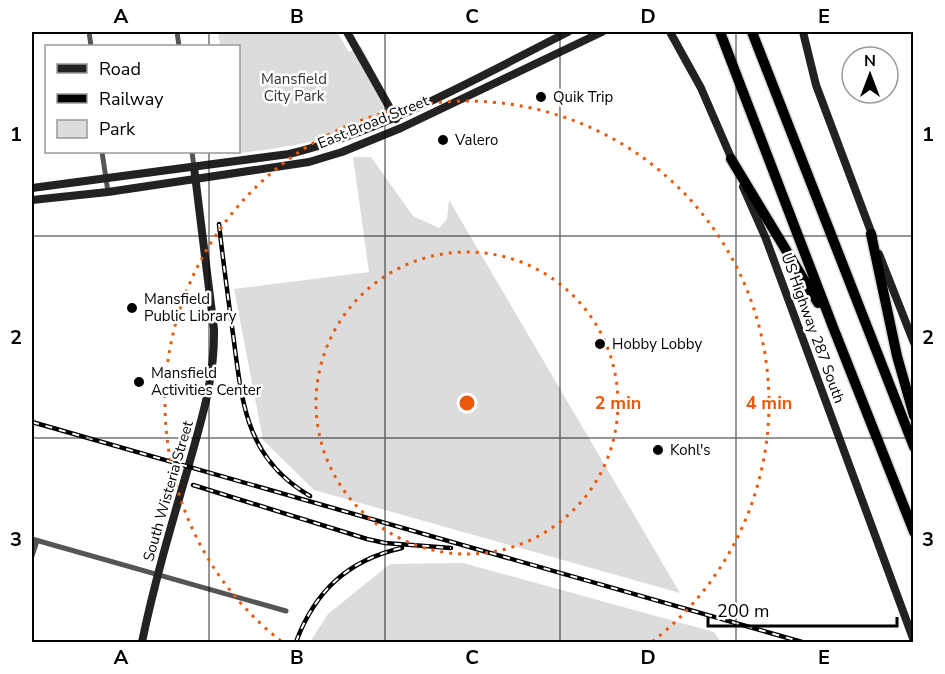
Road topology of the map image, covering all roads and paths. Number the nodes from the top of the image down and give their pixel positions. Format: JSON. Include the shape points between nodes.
{"nodes":[{"id":1,"x":347,"y":32,"type":"edge"},
{"id":2,"x":568,"y":32,"type":"edge"},
{"id":3,"x":602,"y":32,"type":"edge"},
{"id":4,"x":670,"y":32,"type":"edge"},
{"id":5,"x":720,"y":32,"type":"edge"},
{"id":6,"x":752,"y":32,"type":"edge"},
{"id":7,"x":803,"y":32,"type":"edge"},
{"id":8,"x":552,"y":40,"type":"junction"},
{"id":9,"x":559,"y":53,"type":"junction"},
{"id":10,"x":453,"y":89,"type":"junction"},
{"id":11,"x":458,"y":100,"type":"junction"},
{"id":12,"x":395,"y":117,"type":"junction"},
{"id":13,"x":400,"y":128,"type":"junction"},
{"id":14,"x":340,"y":140,"type":"junction"},
{"id":15,"x":342,"y":152,"type":"junction"},
{"id":16,"x":102,"y":153,"type":"edge"},
{"id":17,"x":192,"y":153,"type":"edge"},
{"id":18,"x":289,"y":154,"type":"junction"},
{"id":19,"x":731,"y":159,"type":"junction"},
{"id":20,"x":290,"y":166,"type":"junction"},
{"id":21,"x":194,"y":167,"type":"junction"},
{"id":22,"x":106,"y":179,"type":"junction"},
{"id":23,"x":195,"y":179,"type":"junction"},
{"id":24,"x":32,"y":188,"type":"edge"},
{"id":25,"x":108,"y":192,"type":"junction"},
{"id":26,"x":32,"y":200,"type":"edge"},
{"id":27,"x":871,"y":234,"type":"junction"},
{"id":28,"x":833,"y":327,"type":"junction"},
{"id":29,"x":914,"y":343,"type":"edge"},
{"id":30,"x":914,"y":416,"type":"edge"},
{"id":31,"x":914,"y":447,"type":"edge"},
{"id":32,"x":914,"y":532,"type":"edge"},
{"id":33,"x":34,"y":540,"type":"edge"},
{"id":34,"x":32,"y":556,"type":"edge"},
{"id":35,"x":159,"y":575,"type":"junction"},
{"id":36,"x":286,"y":611,"type":"dead end"},
{"id":37,"x":914,"y":641,"type":"edge"},
{"id":38,"x":142,"y":642,"type":"edge"}],
"edges":[{"from":1,"to":12,"type":"main road"},
{"from":2,"to":8,"type":"main road","name":"East Broad Street"},
{"from":3,"to":9,"type":"main road","name":"East Broad Street"},
{"from":4,"to":19,"type":"main road","name":"US Highway 287 South","via":[[701,88]]},
{"from":5,"to":28,"type":"highway"},
{"from":6,"to":31,"type":"highway"},
{"from":7,"to":27,"type":"main road","via":[[816,85]]},
{"from":8,"to":9,"type":"main road"},
{"from":8,"to":10,"type":"main road","name":"East Broad Street"},
{"from":9,"to":11,"type":"main road","name":"East Broad Street"},
{"from":10,"to":11,"type":"main road"},
{"from":10,"to":12,"type":"main road","name":"East Broad Street"},
{"from":11,"to":13,"type":"main road","name":"East Broad Street"},
{"from":12,"to":13,"type":"main road"},
{"from":12,"to":14,"type":"main road","name":"East Broad Street"},
{"from":13,"to":15,"type":"main road","name":"East Broad Street"},
{"from":14,"to":15,"type":"main road"},
{"from":14,"to":18,"type":"main road","name":"East Broad Street"},
{"from":15,"to":20,"type":"main road","name":"East Broad Street"},
{"from":16,"to":22,"type":"street"},
{"from":17,"to":21,"type":"street"},
{"from":18,"to":20,"type":"main road"},
{"from":18,"to":21,"type":"main road","name":"East Broad Street"},
{"from":19,"to":28,"type":"highway"},
{"from":19,"to":37,"type":"main road","name":"US Highway 287 South","via":[[770,250]]},
{"from":20,"to":23,"type":"main road","name":"East Broad Street"},
{"from":21,"to":22,"type":"main road","name":"East Broad Street"},
{"from":21,"to":23,"type":"main road","name":"South Wisteria Street"},
{"from":22,"to":24,"type":"main road","name":"East Broad Street"},
{"from":22,"to":25,"type":"street"},
{"from":23,"to":25,"type":"main road","name":"East Broad Street"},
{"from":23,"to":35,"type":"main road","name":"South Wisteria Street","via":[[214,355],[204,414]]},
{"from":25,"to":26,"type":"main road","name":"East Broad Street"},
{"from":27,"to":29,"type":"main road"},
{"from":27,"to":30,"type":"highway"},
{"from":28,"to":32,"type":"highway"},
{"from":33,"to":34,"type":"street"},
{"from":33,"to":35,"type":"street"},
{"from":35,"to":36,"type":"street"},
{"from":35,"to":38,"type":"main road","name":"South Wisteria Street"}]}
